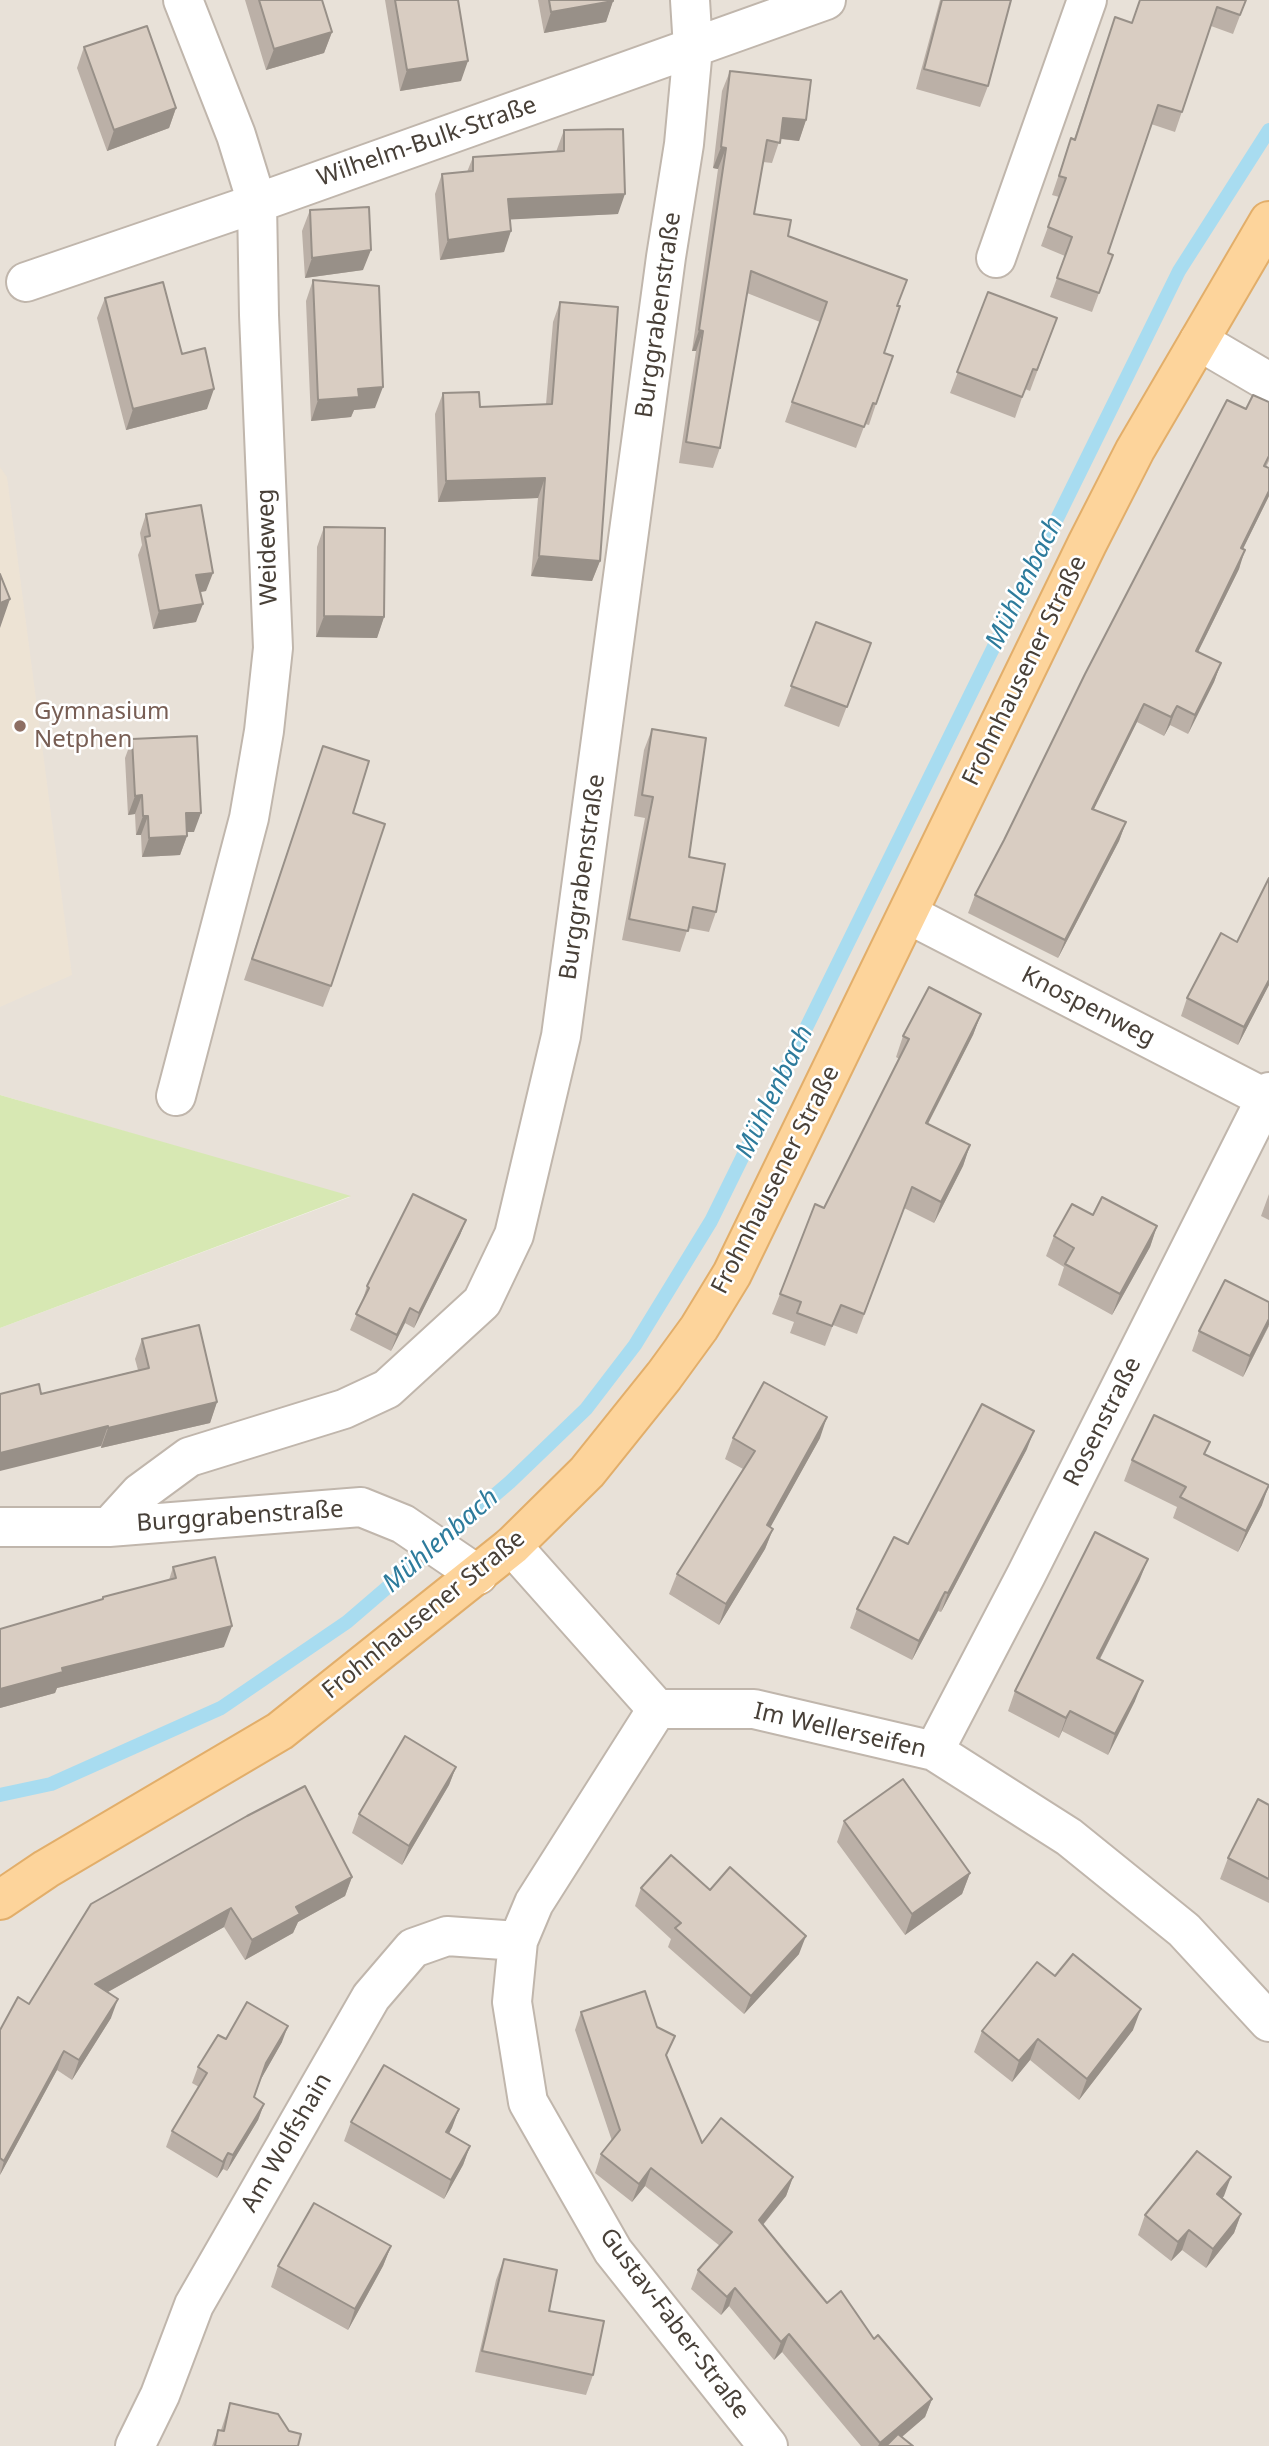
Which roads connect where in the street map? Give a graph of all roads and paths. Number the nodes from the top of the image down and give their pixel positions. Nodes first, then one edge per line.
1 (183, 0) edge
2 (690, 0) edge
3 (826, 0) edge
4 (1087, 0) edge
5 (693, 48) junction
6 (257, 203) junction
7 (1269, 221) edge
8 (996, 258) dead end
9 (26, 282) dead end
10 (1199, 341) junction
11 (1269, 382) edge
12 (908, 914) junction
13 (176, 1096) dead end
14 (1268, 1097) edge
15 (0, 1527) edge
16 (109, 1527) junction
17 (512, 1546) junction
18 (478, 1575) junction
19 (657, 1709) junction
20 (934, 1751) junction
21 (0, 1900) edge
22 (518, 1941) junction
23 (1269, 2021) edge
24 (135, 2446) edge
25 (768, 2446) edge

1 - 6 street, Weideweg
2 - 5 street, Burggrabenstraße
3 - 5 street, Wilhelm-Bulk-Straße
4 - 8 street
5 - 6 street, Wilhelm-Bulk-Straße
5 - 16 street, Burggrabenstraße
6 - 9 street, Wilhelm-Bulk-Straße
6 - 13 street, Weideweg
7 - 10 main road, Frohnhausener Straße
10 - 11 street
10 - 12 main road, Frohnhausener Straße
12 - 14 street, Knospenweg
12 - 17 main road, Frohnhausener Straße
14 - 20 street, Rosenstraße
15 - 16 street, Burggrabenstraße
16 - 18 street, Burggrabenstraße
17 - 18 main road, Frohnhausener Straße
17 - 19 street
18 - 21 main road, Frohnhausener Straße
19 - 20 street, Im Wellerseifen
19 - 22 street, Gustav-Faber-Straße
20 - 23 street, Im Wellerseifen
22 - 24 street, Am Wolfshain
22 - 25 street, Gustav-Faber-Straße

